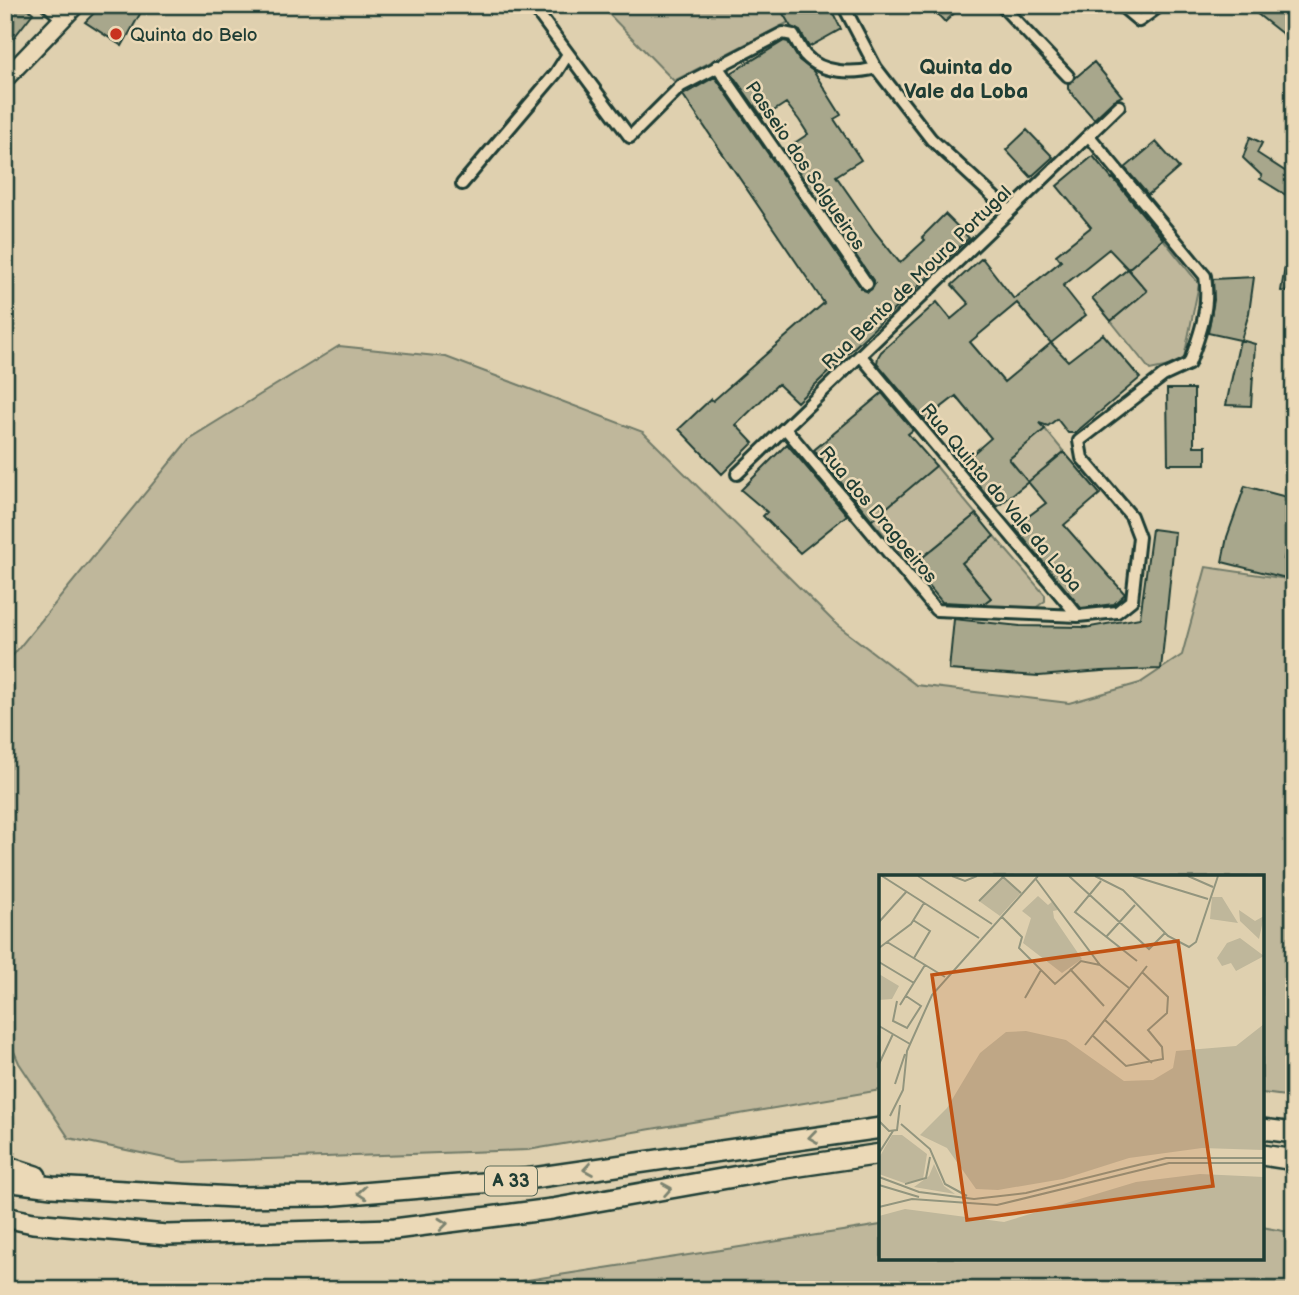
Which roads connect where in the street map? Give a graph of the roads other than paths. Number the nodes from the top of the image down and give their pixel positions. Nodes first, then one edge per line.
1 (47, 5) edge
2 (76, 5) edge
3 (532, 5) edge
4 (843, 5) edge
5 (1001, 5) edge
6 (1120, 5) edge
7 (1161, 5) edge
8 (62, 19) junction
9 (568, 54) junction
10 (718, 66) junction
11 (876, 68) junction
12 (1068, 76) dead end
13 (5, 79) edge
14 (1119, 106) dead end
15 (1089, 136) junction
16 (462, 184) dead end
17 (1009, 211) junction
18 (867, 284) dead end
19 (860, 356) junction
20 (785, 428) junction
21 (737, 474) dead end
22 (1078, 616) junction
23 (879, 1128) edge
24 (1264, 1129) edge
25 (1294, 1133) edge
26 (879, 1154) edge
27 (1264, 1155) edge
28 (1294, 1160) edge
29 (5, 1166) edge
30 (5, 1181) edge
31 (138, 1192) junction
32 (5, 1209) edge
33 (5, 1217) edge
34 (228, 1233) junction

1 - 8 street
2 - 8 main road
3 - 9 street
4 - 11 street
5 - 12 street
6 - 7 street
8 - 13 main road
9 - 10 street
9 - 16 street
10 - 11 street
10 - 18 street, Passeio dos Salgueiros
11 - 17 street
14 - 15 street, Rua Bento de Moura Portugal
15 - 17 street, Rua Bento de Moura Portugal
15 - 22 street, Rua Quinta do Vale da Loba
17 - 19 street, Rua Bento de Moura Portugal
19 - 20 street, Rua Bento de Moura Portugal
19 - 22 street, Rua Quinta do Vale da Loba
20 - 21 street, Rua Bento de Moura Portugal
20 - 22 street, Rua dos Dragoeiros
23 -> 31 highway, A 33
24 - 25 highway
34 -> 26 highway, A 33
27 - 28 highway
29 - 31 highway
30 - 31 highway, A 33
32 - 34 highway, A 33
33 - 34 highway

